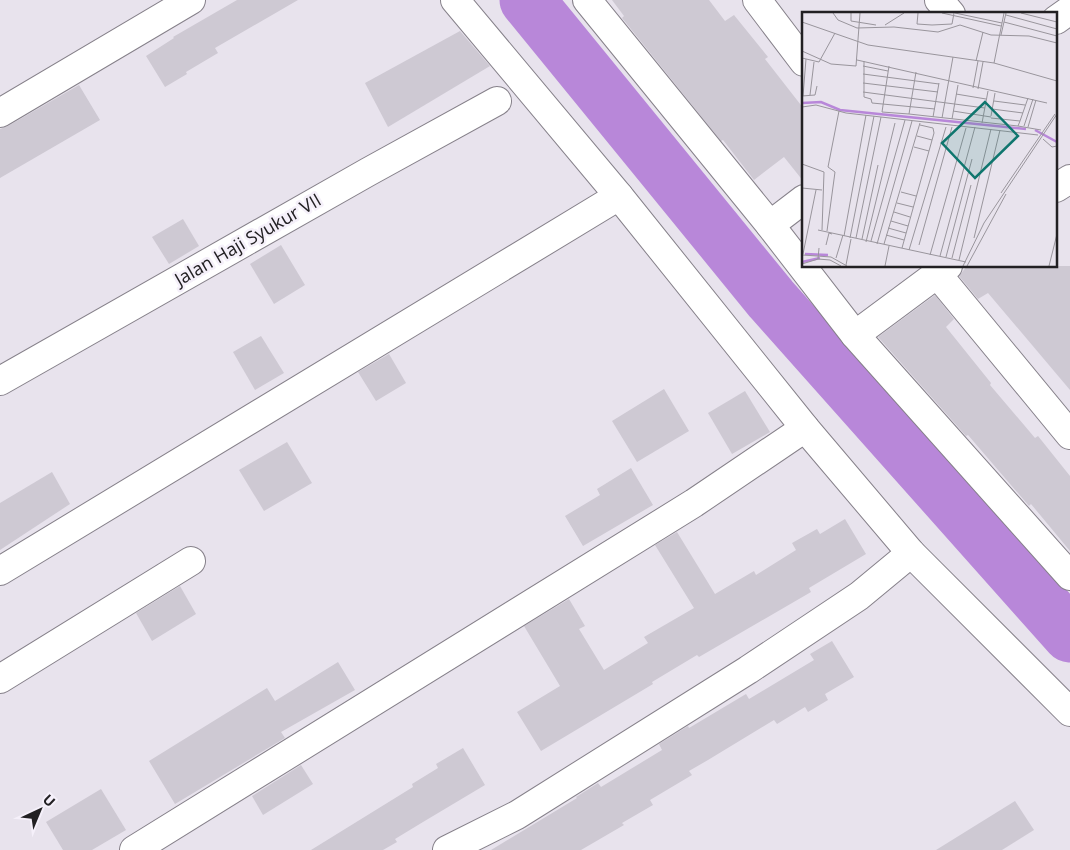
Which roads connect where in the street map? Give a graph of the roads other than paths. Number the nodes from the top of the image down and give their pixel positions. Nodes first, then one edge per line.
1 (191, 0) edge
2 (455, 0) edge
3 (587, 0) edge
4 (756, 0) edge
5 (939, 0) edge
6 (1070, 10) edge
7 (949, 12) edge
8 (1058, 19) edge
9 (802, 59) edge
10 (497, 101) dead end
11 (0, 113) edge
12 (1070, 178) edge
13 (1058, 187) edge
14 (618, 196) junction
15 (802, 201) edge
16 (770, 225) junction
17 (802, 266) edge
18 (803, 268) edge
19 (943, 270) edge
20 (855, 335) junction
21 (0, 381) edge
22 (805, 428) junction
23 (1070, 435) edge
24 (911, 553) junction
25 (191, 560) dead end
26 (0, 570) edge
27 (1070, 576) edge
28 (0, 679) edge
29 (1070, 712) edge
30 (134, 850) edge
31 (447, 850) edge

1 - 11 street
2 - 14 street
3 - 16 street
4 - 9 street
5 - 7 street
6 - 8 street
10 - 21 street, Jalan Haji Syukur VII
12 - 13 street
14 - 22 street
14 - 26 street
15 - 16 street
16 - 17 street
18 - 20 street
19 - 20 street
19 - 23 street
20 - 27 street
22 - 24 street
22 - 30 street
24 - 29 street
24 - 31 street
25 - 28 street

